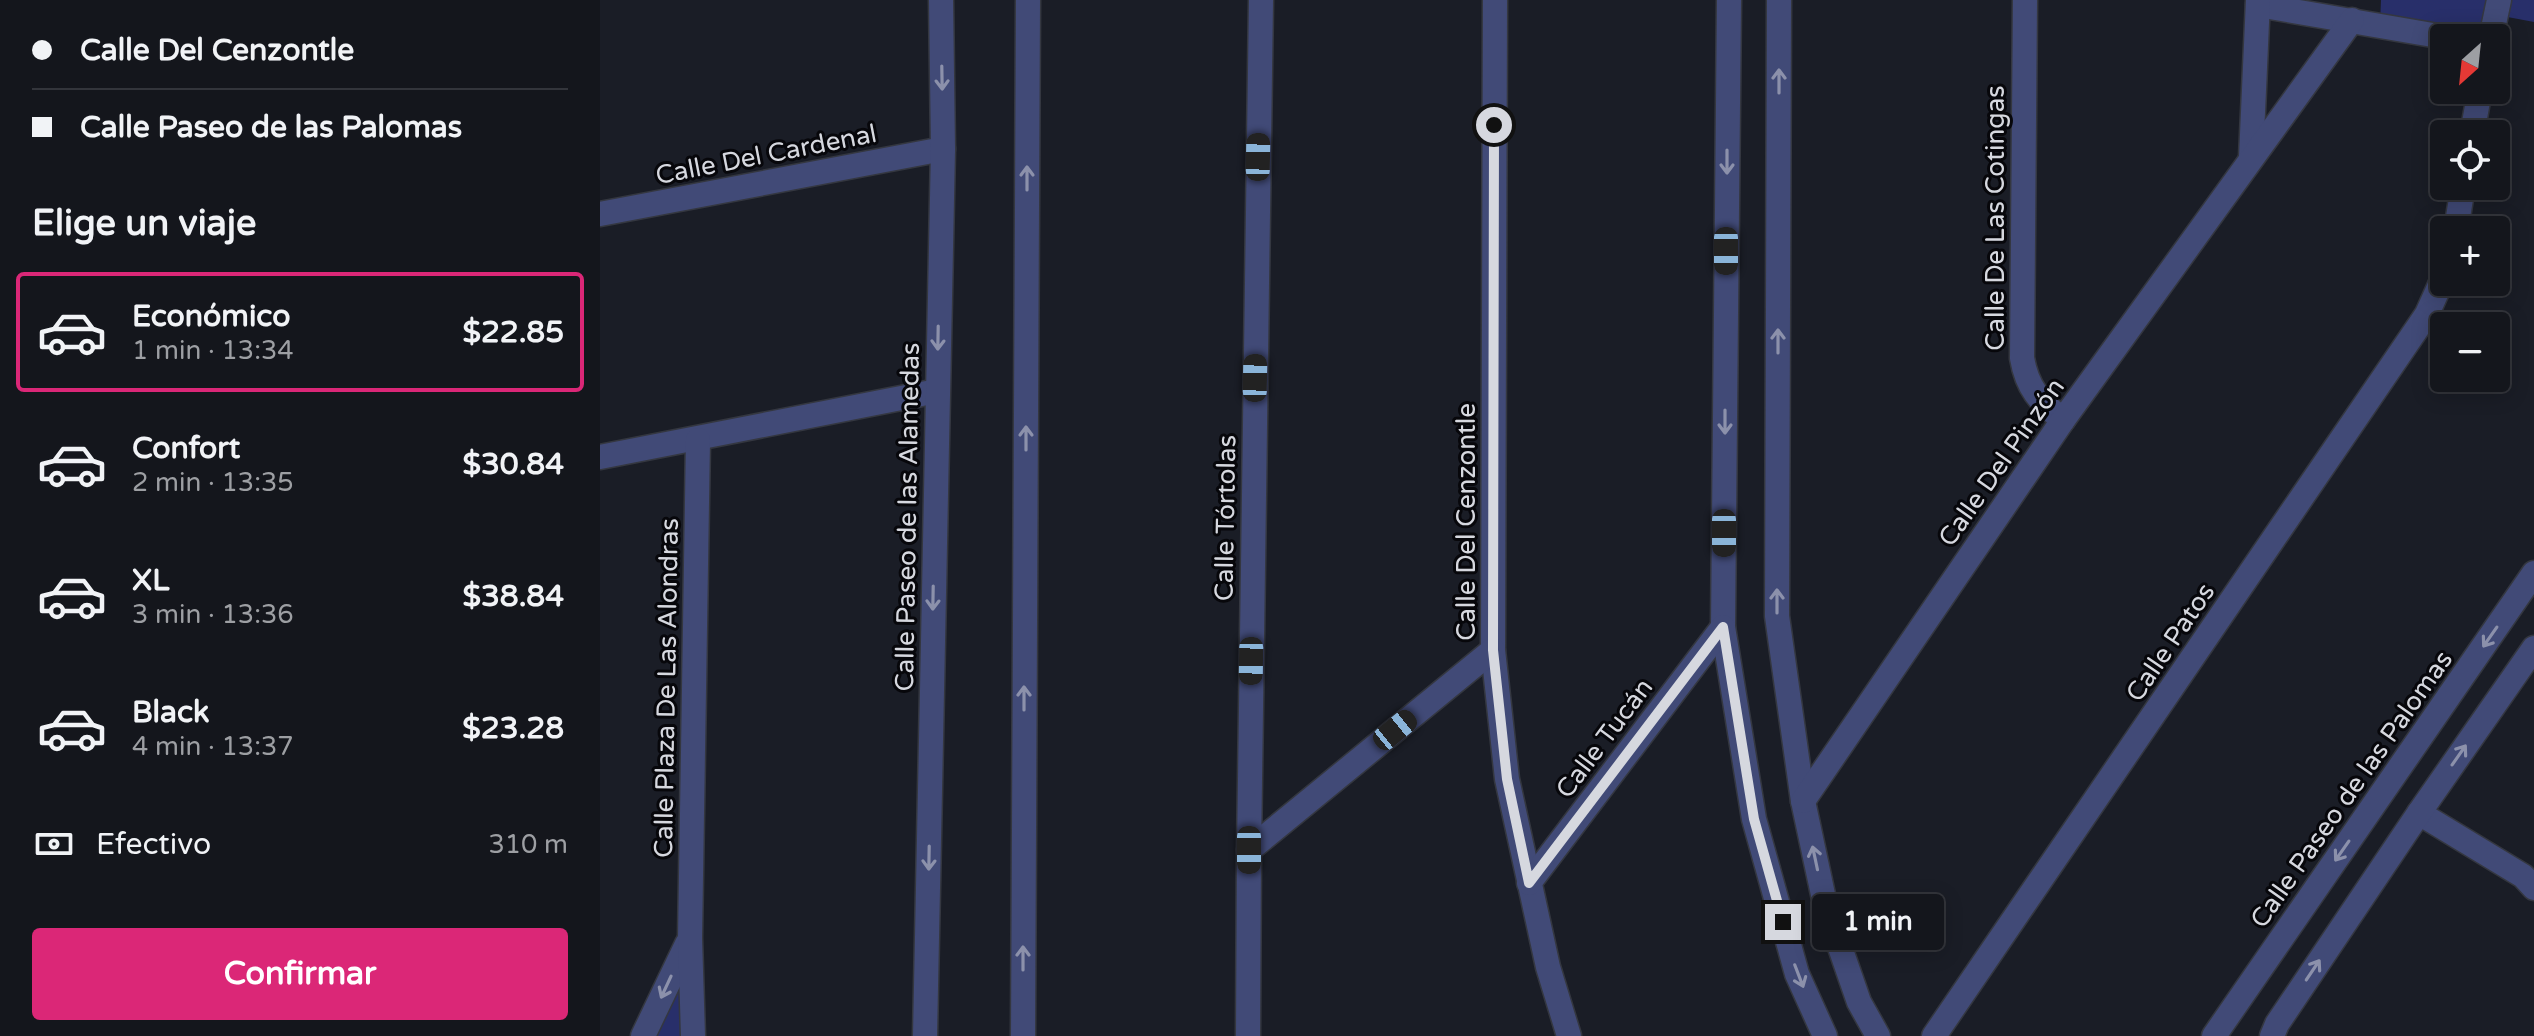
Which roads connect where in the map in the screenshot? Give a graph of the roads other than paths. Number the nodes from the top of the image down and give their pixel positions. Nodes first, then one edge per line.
1 (941, 0) edge
2 (1028, 0) edge
3 (1261, 0) edge
4 (1495, 0) edge
5 (1729, 0) edge
6 (1779, 0) edge
7 (2025, 0) edge
8 (2499, 0) edge
9 (2258, 2) edge
10 (2352, 20) junction
11 (2494, 24) edge
12 (2430, 34) edge
13 (943, 149) junction
14 (2251, 158) junction
15 (600, 214) edge
16 (2435, 296) edge
17 (937, 391) junction
18 (2063, 420) junction
19 (698, 440) junction
20 (600, 457) edge
21 (2534, 573) edge
22 (1723, 627) junction
23 (2534, 648) edge
24 (1493, 650) junction
25 (1803, 801) junction
26 (2419, 813) junction
27 (1249, 850) junction
28 (1529, 883) junction
29 (2534, 888) edge
30 (690, 938) junction
31 (643, 1036) edge
32 (693, 1036) edge
33 (925, 1036) edge
34 (1023, 1036) edge
35 (1248, 1036) edge
36 (1569, 1036) edge
37 (1825, 1036) edge
38 (1878, 1036) edge
39 (1934, 1036) edge
40 (2214, 1036) edge
41 (2272, 1036) edge

1 -> 13 street, Calle Paseo de las Alamedas
34 -> 2 street
3 - 27 street, Calle Tórtolas
4 - 24 street, Calle Del Cenzontle
5 -> 22 street
25 -> 6 street
7 - 18 street, Calle De Las Cotingas
8 - 11 street
9 - 10 street
9 - 14 street
10 - 12 street
10 - 14 street, Calle Del Pinzón
13 - 15 street, Calle Del Cardenal
13 -> 17 street, Calle Paseo de las Alamedas
14 - 18 street, Calle Del Pinzón
16 - 39 street, Calle Patos
17 - 19 street
17 -> 33 street, Calle Paseo de las Alamedas
18 - 25 street, Calle Del Pinzón
19 - 20 street
19 - 30 street, Calle Plaza De Las Alondras
21 -> 40 street, Calle Paseo de las Palomas
22 - 28 street, Calle Tucán
22 -> 37 street
26 -> 23 street
24 - 27 street
24 - 28 street, Calle Del Cenzontle
38 -> 25 street
26 - 29 street
41 -> 26 street
27 - 35 street, Calle Tórtolas
28 - 36 street, Calle Del Cenzontle
30 -> 31 street, Calle Plaza De Las Alondras
30 - 32 street, Calle Plaza De Las Alondras

